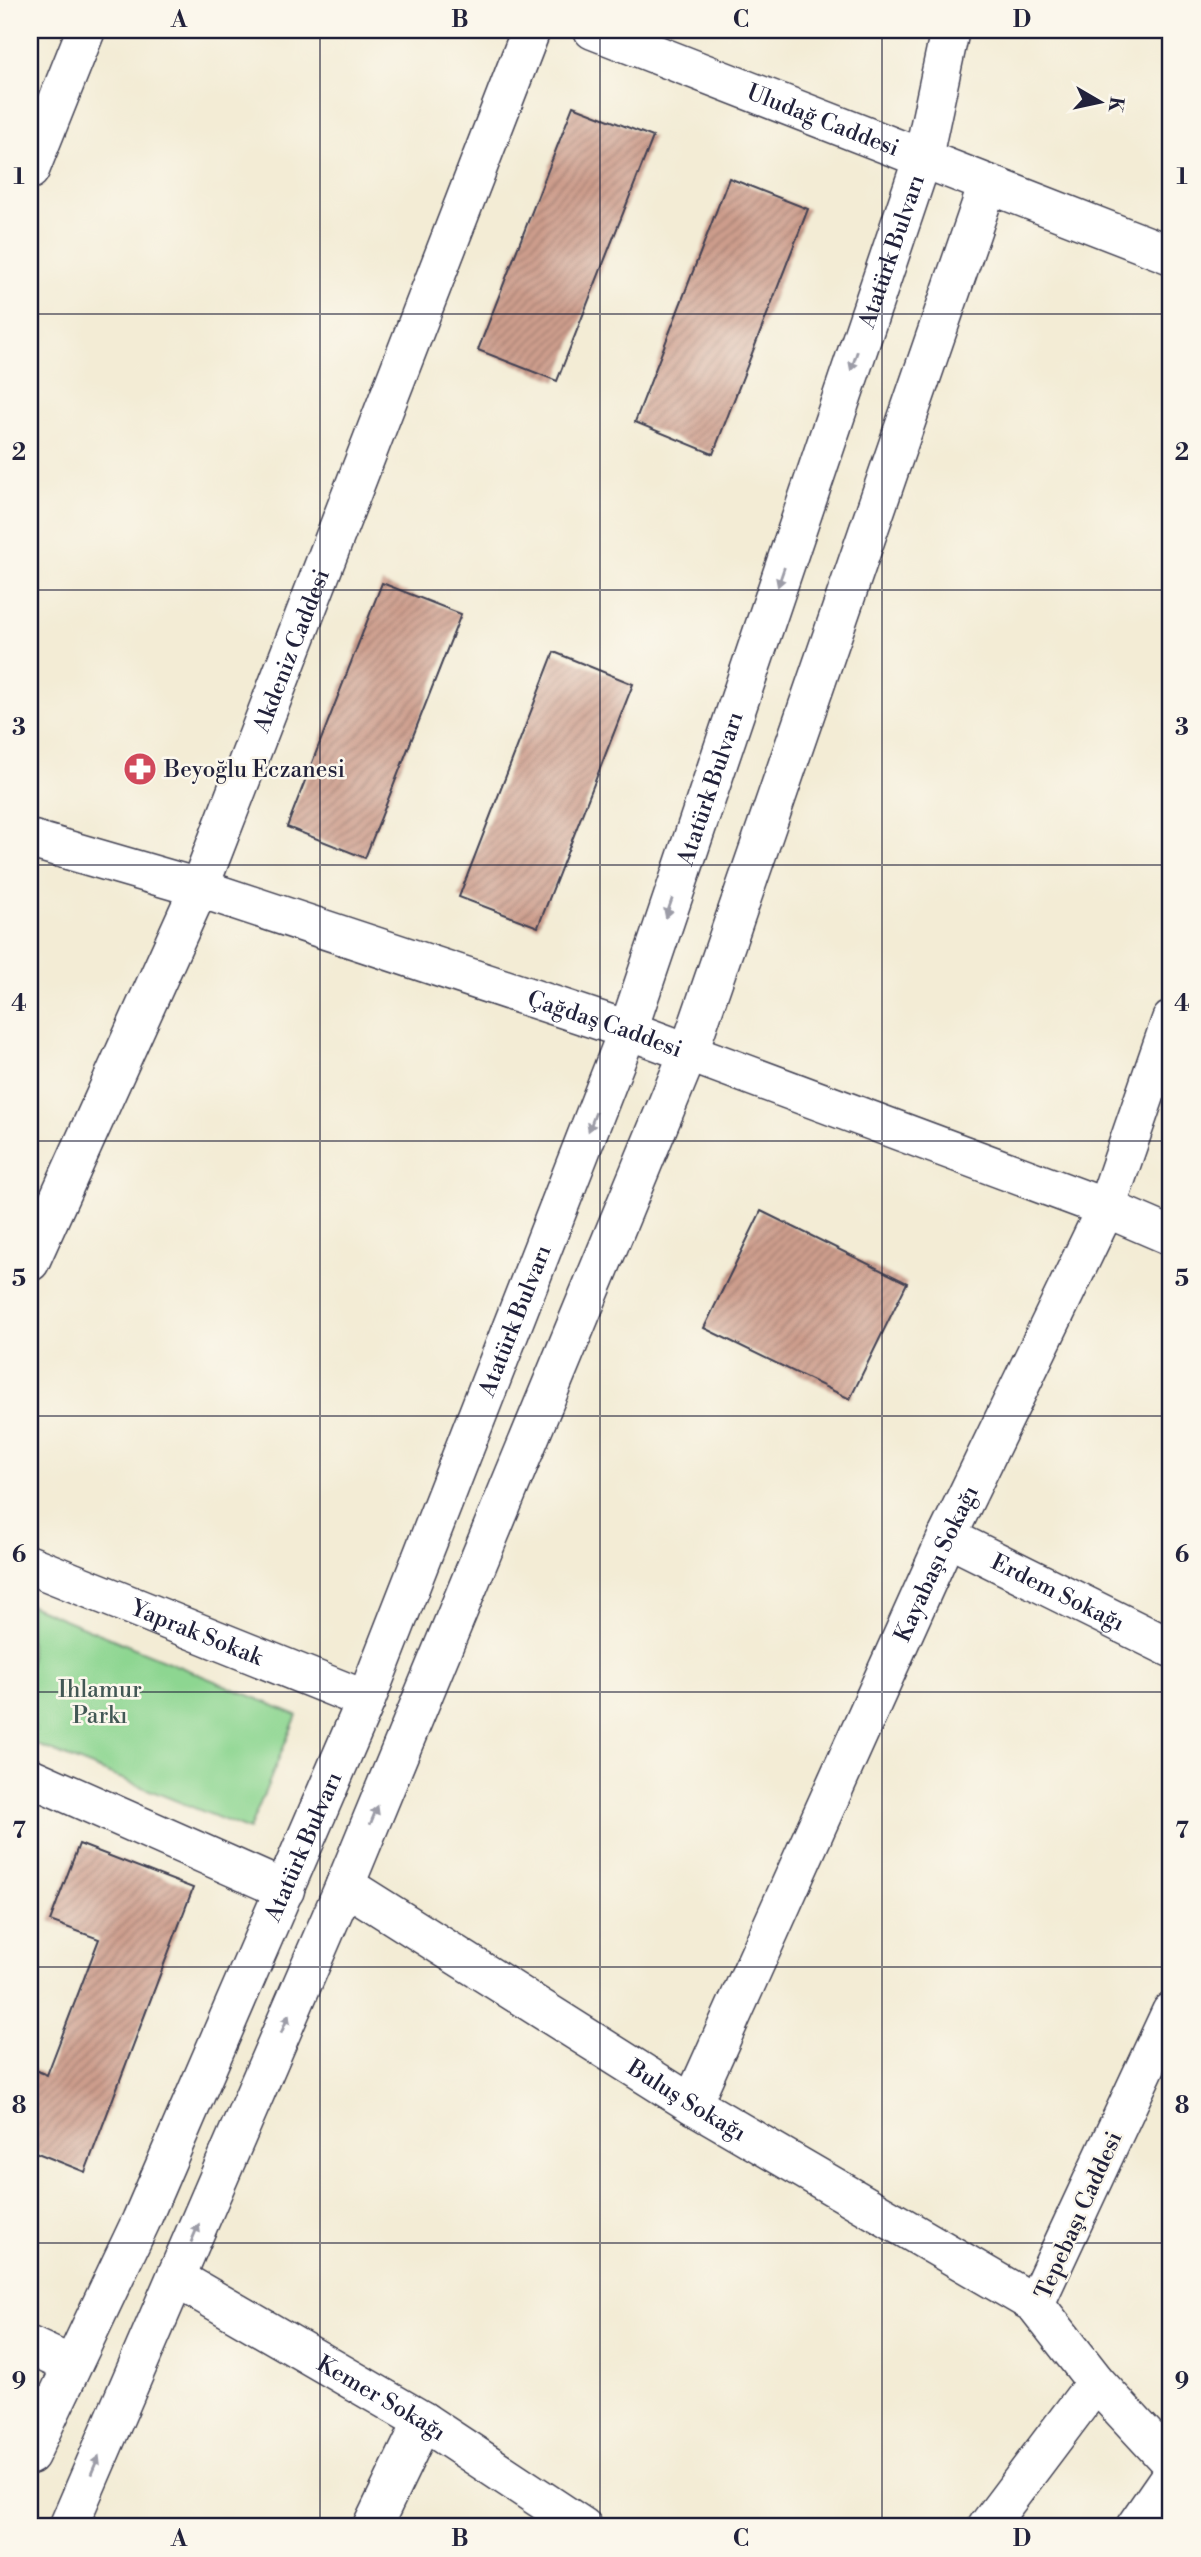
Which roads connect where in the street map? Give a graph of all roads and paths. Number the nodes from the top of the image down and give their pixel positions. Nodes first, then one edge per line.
1 (86, 30) edge
2 (531, 30) edge
3 (593, 30) edge
4 (950, 30) edge
5 (923, 157) junction
6 (30, 170) edge
7 (988, 184) junction
8 (1171, 255) edge
9 (30, 839) edge
10 (199, 888) junction
11 (1171, 1020) edge
12 (628, 1030) junction
13 (688, 1054) junction
14 (1106, 1208) junction
15 (1171, 1236) edge
16 (30, 1262) edge
17 (947, 1537) junction
18 (30, 1565) edge
19 (1171, 1648) edge
20 (366, 1700) junction
21 (30, 1777) edge
22 (345, 1885) junction
23 (285, 1890) junction
24 (1171, 2012) edge
25 (692, 2104) junction
26 (176, 2278) junction
27 (1035, 2304) junction
28 (30, 2346) edge
29 (71, 2365) junction
30 (1096, 2382) junction
31 (422, 2421) junction
32 (30, 2455) edge
33 (1171, 2463) edge
34 (1171, 2475) edge
35 (68, 2527) edge
36 (372, 2527) edge
37 (583, 2527) edge
38 (987, 2527) edge
39 (1135, 2527) edge

1 - 6 street
2 - 10 street, Akdeniz Caddesi
3 - 5 street, Uludağ Caddesi
4 - 5 street, Atatürk Bulvarı
5 - 7 street, Uludağ Caddesi
5 -> 12 street, Atatürk Bulvarı
7 - 8 street, Uludağ Caddesi
7 - 13 street
9 - 10 street, Çağdaş Caddesi
10 - 12 street, Çağdaş Caddesi
10 - 16 street, Akdeniz Caddesi
11 - 14 street, Kayabaşı Sokağı
12 - 13 street, Çağdaş Caddesi
12 -> 20 street, Atatürk Bulvarı
13 - 14 street, Çağdaş Caddesi
22 -> 13 street
14 - 15 street, Çağdaş Caddesi
14 - 17 street, Kayabaşı Sokağı
17 - 19 street, Erdem Sokağı
17 - 25 street, Kayabaşı Sokağı
18 - 20 street, Yaprak Sokak
20 - 23 street, Atatürk Bulvarı
21 - 23 street
22 - 25 street, Buluş Sokağı
26 -> 22 street
23 - 29 street, Atatürk Bulvarı
24 - 27 street, Tepebaşı Caddesi
25 - 27 street, Buluş Sokağı
26 - 31 street, Kemer Sokağı
35 -> 26 street
27 - 30 street, Tepebaşı Caddesi
28 - 29 street
29 - 32 street, Atatürk Bulvarı
30 - 33 street, Tepebaşı Caddesi
30 - 38 street
31 - 36 street
31 - 37 street, Kemer Sokağı
34 - 39 street

